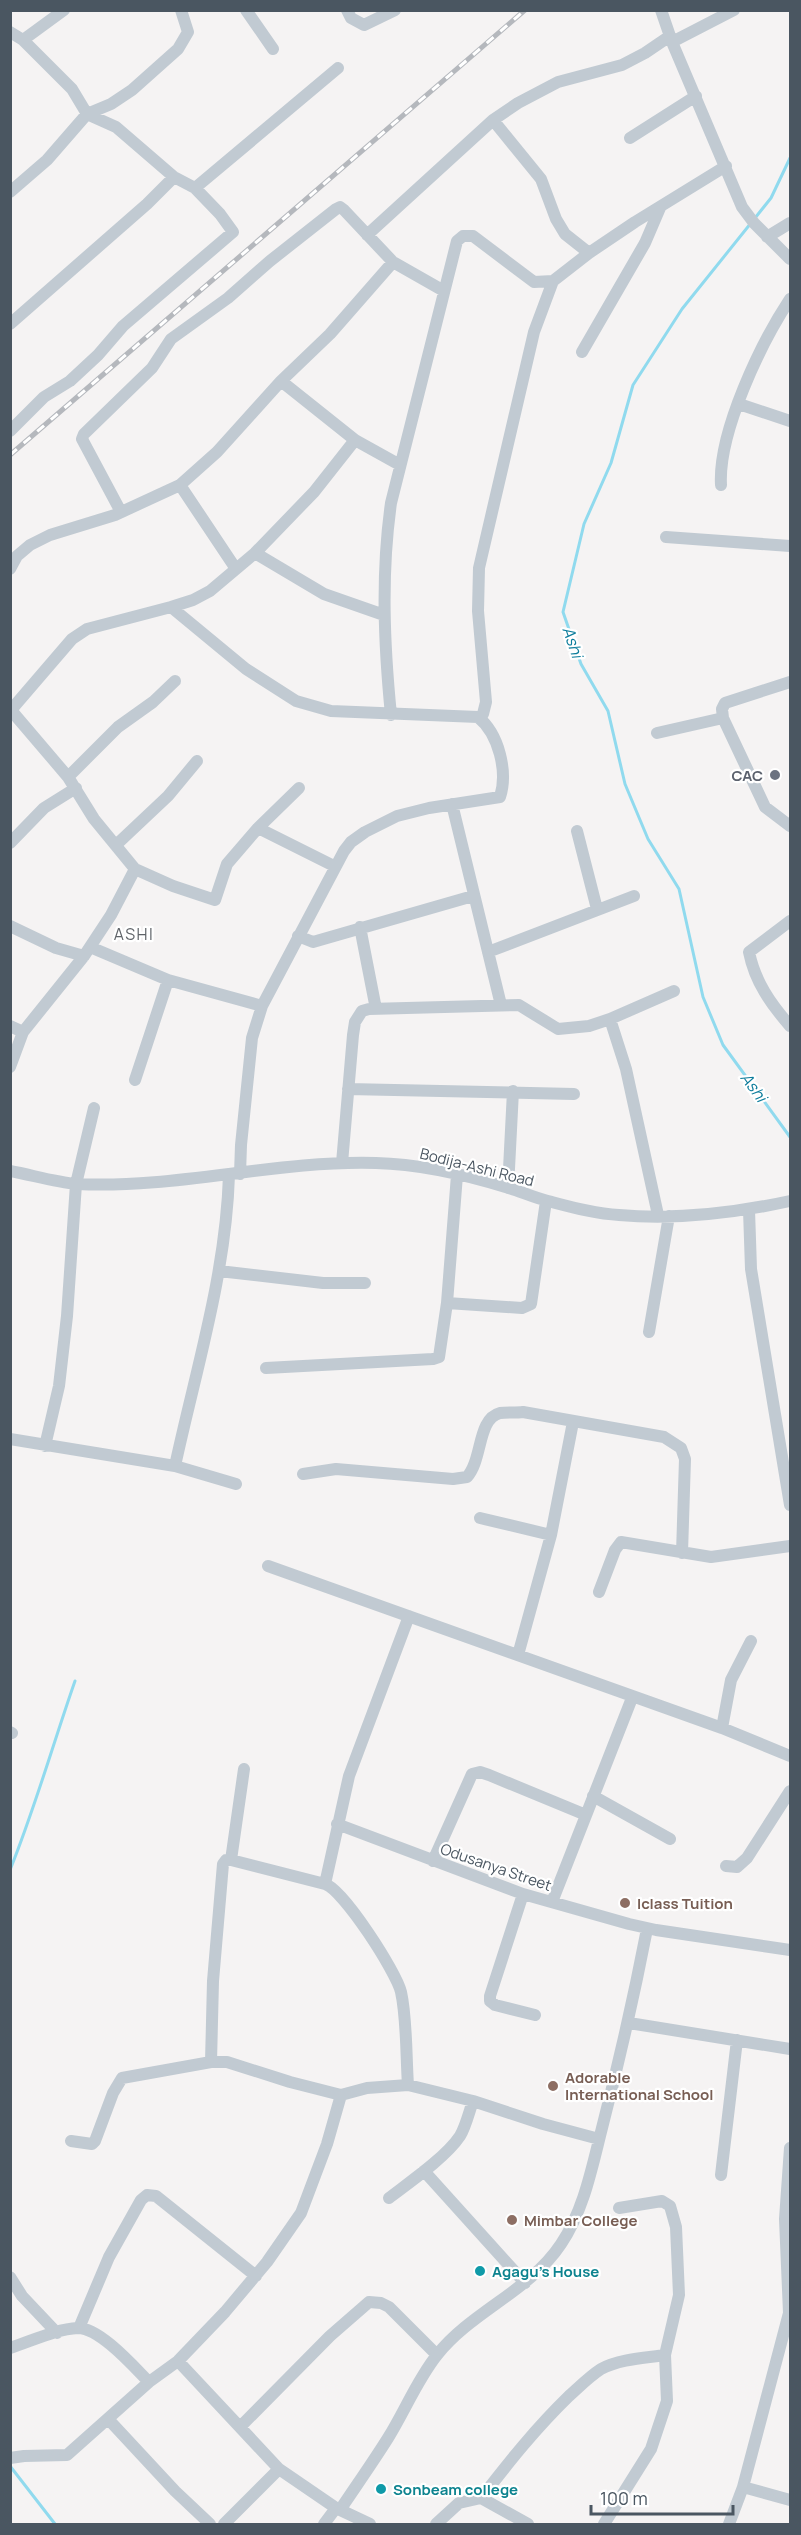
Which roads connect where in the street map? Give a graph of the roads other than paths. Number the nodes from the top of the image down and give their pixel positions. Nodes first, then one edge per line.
1 (64, 10) edge
2 (181, 10) edge
3 (246, 10) edge
4 (347, 10) edge
5 (395, 10) edge
6 (662, 10) edge
7 (734, 10) edge
8 (10, 32) edge
9 (671, 39) junction
10 (23, 40) junction
11 (273, 49) dead end
12 (338, 68) dead end
13 (696, 96) junction
14 (87, 114) junction
15 (493, 120) junction
16 (630, 138) dead end
17 (726, 166) junction
18 (10, 175) edge
19 (174, 177) junction
20 (15, 188) edge
21 (195, 188) junction
22 (660, 208) junction
23 (790, 223) edge
24 (367, 234) junction
25 (768, 237) junction
26 (589, 253) junction
27 (790, 259) edge
28 (393, 262) junction
29 (553, 281) junction
30 (444, 291) junction
31 (790, 299) edge
32 (10, 324) edge
33 (582, 352) dead end
34 (281, 381) junction
35 (739, 404) junction
36 (790, 421) edge
37 (10, 431) edge
38 (355, 440) junction
39 (400, 465) junction
40 (180, 485) junction
41 (721, 485) dead end
42 (121, 512) junction
43 (666, 537) dead end
44 (790, 546) edge
45 (255, 553) junction
46 (10, 569) edge
47 (236, 569) junction
48 (171, 607) junction
49 (384, 615) junction
50 (175, 681) dead end
51 (790, 682) edge
52 (11, 709) edge
53 (391, 715) junction
54 (478, 717) junction
55 (723, 718) junction
56 (657, 734) dead end
57 (198, 761) dead end
58 (68, 777) junction
59 (76, 788) junction
60 (298, 788) dead end
61 (452, 804) junction
62 (790, 826) edge
63 (258, 828) junction
64 (578, 831) dead end
65 (10, 843) edge
66 (116, 845) junction
67 (334, 866) junction
68 (135, 868) junction
69 (473, 896) junction
70 (634, 896) dead end
71 (597, 909) junction
72 (790, 921) edge
73 (10, 926) edge
74 (360, 927) junction
75 (298, 936) junction
76 (87, 951) junction
77 (488, 952) junction
78 (168, 980) junction
79 (674, 991) dead end
80 (501, 1005) junction
81 (262, 1006) junction
82 (376, 1009) junction
83 (610, 1019) junction
84 (10, 1026) edge
85 (790, 1026) edge
86 (23, 1032) junction
87 (10, 1067) edge
88 (135, 1080) dead end
89 (348, 1089) junction
90 (513, 1091) junction
91 (574, 1094) dead end
92 (94, 1108) dead end
93 (342, 1163) junction
94 (10, 1171) edge
95 (235, 1174) junction
96 (457, 1175) junction
97 (76, 1184) junction
98 (508, 1188) junction
99 (546, 1201) junction
100 (790, 1201) edge
101 (749, 1210) junction
102 (664, 1216) junction
103 (219, 1271) junction
104 (365, 1283) dead end
105 (447, 1303) junction
106 (650, 1332) dead end
107 (266, 1368) dead end
108 (573, 1422) junction
109 (10, 1439) edge
110 (45, 1446) junction
111 (175, 1466) junction
112 (303, 1474) dead end
113 (236, 1484) dead end
114 (790, 1506) edge
115 (480, 1518) dead end
116 (551, 1534) junction
117 (790, 1546) edge
118 (682, 1553) junction
119 (268, 1566) dead end
120 (599, 1592) dead end
121 (409, 1616) junction
122 (751, 1641) dead end
123 (518, 1655) junction
124 (632, 1698) junction
125 (722, 1728) junction
126 (790, 1756) edge
127 (244, 1769) dead end
128 (790, 1791) edge
129 (593, 1796) junction
130 (586, 1815) junction
131 (337, 1824) junction
132 (670, 1839) dead end
133 (231, 1860) junction
134 (433, 1861) junction
135 (726, 1866) dead end
136 (325, 1884) junction
137 (523, 1894) junction
138 (552, 1902) junction
139 (647, 1929) junction
140 (790, 1950) edge
141 (535, 2015) dead end
142 (629, 2024) junction
143 (737, 2040) junction
144 (790, 2049) edge
145 (211, 2062) junction
146 (408, 2085) junction
147 (341, 2095) junction
148 (473, 2101) junction
149 (599, 2139) junction
150 (71, 2141) dead end
151 (790, 2148) edge
152 (424, 2171) junction
153 (721, 2175) dead end
154 (389, 2198) dead end
155 (619, 2208) dead end
156 (256, 2276) junction
157 (10, 2277) edge
158 (525, 2283) junction
159 (79, 2328) junction
160 (57, 2333) junction
161 (10, 2349) edge
162 (437, 2355) junction
163 (665, 2355) junction
164 (178, 2361) junction
165 (149, 2382) junction
166 (109, 2420) junction
167 (240, 2427) junction
168 (10, 2458) edge
169 (279, 2469) junction
170 (743, 2487) junction
171 (482, 2498) junction
172 (790, 2500) edge
173 (338, 2509) junction
174 (509, 2520) edge
175 (210, 2524) edge
176 (224, 2524) edge
177 (324, 2524) edge
178 (370, 2524) edge
179 (436, 2524) edge
180 (528, 2524) edge
181 (604, 2524) edge
182 (729, 2524) edge

1 - 10 street
2 - 14 street
3 - 11 street
4 - 5 street
6 - 9 street
7 - 9 street
8 - 10 street
9 - 13 street
9 - 15 street
10 - 14 street
12 - 21 street
13 - 16 street
13 - 17 street
14 - 19 street
14 - 20 street
15 - 24 street
15 - 26 street
17 - 22 street
17 - 25 street
18 - 20 street
19 - 21 street
19 - 32 street
21 - 37 street
22 - 26 street
22 - 33 street
23 - 25 street
24 - 28 street
24 - 42 street
25 - 27 street
26 - 29 street
28 - 30 street
28 - 34 street
29 - 30 street
29 - 54 street
30 - 39 street
31 - 35 street
34 - 38 street
34 - 40 street
35 - 36 street
35 - 41 street
38 - 39 street
38 - 45 street
39 - 49 street
40 - 42 street
40 - 47 street
42 - 46 street
43 - 44 street
45 - 47 street
45 - 49 street
47 - 48 street
48 - 52 street
48 - 53 street
49 - 53 street
50 - 58 street
51 - 55 street
52 - 58 street
53 - 54 street
54 - 61 street
55 - 56 street
55 - 62 street
57 - 66 street
58 - 59 street
59 - 65 street
59 - 66 street
60 - 63 street
61 - 67 street
61 - 69 street
63 - 67 street
63 - 68 street
64 - 71 street
66 - 68 street
67 - 75 street
68 - 76 street
69 - 74 street
69 - 77 street
70 - 71 street
71 - 77 street
72 - 85 street
73 - 76 street
74 - 75 street
74 - 82 street
75 - 81 street
76 - 78 street
76 - 86 street
77 - 80 street
78 - 81 street
78 - 88 street
79 - 83 street
80 - 82 street
80 - 83 street
81 - 95 street
82 - 89 street
83 - 102 street
84 - 86 street
86 - 87 street
89 - 90 street
89 - 93 street
90 - 91 street
90 - 98 street
92 - 97 street
93 - 95 street, Bodija-Ashi Road
93 - 96 street, Bodija-Ashi Road
94 - 97 street, Bodija-Ashi Road
95 - 97 street, Bodija-Ashi Road
95 - 103 street
96 - 98 street, Bodija-Ashi Road
96 - 105 street
97 - 110 street
98 - 99 street, Bodija-Ashi Road
99 - 102 street, Bodija-Ashi Road
99 - 105 street
100 - 101 street, Bodija-Ashi Road
101 - 102 street, Bodija-Ashi Road
101 - 114 street
102 - 106 street
103 - 104 street
103 - 111 street
105 - 107 street
108 - 112 street
108 - 116 street
108 - 118 street
109 - 110 street
110 - 111 street
111 - 113 street
115 - 116 street
116 - 123 street
117 - 118 street
118 - 120 street
119 - 121 street
121 - 123 street
121 - 131 street
122 - 125 street
123 - 124 street
124 - 125 street
124 - 129 street
125 - 126 street
127 - 133 street
128 - 135 street
129 - 130 street
129 - 132 street
130 - 134 street
130 - 138 street
131 - 134 street, Odusanya Street
131 - 136 street
133 - 136 street
133 - 145 street
134 - 137 street, Odusanya Street
136 - 146 street
137 - 138 street, Odusanya Street
137 - 141 street
138 - 139 street, Odusanya Street
139 - 140 street, Odusanya Street
139 - 142 street
142 - 143 street
142 - 149 street
143 - 144 street
143 - 153 street
145 - 147 street
145 - 150 street
146 - 147 street
146 - 148 street
147 - 156 street
148 - 149 street
148 - 152 street
149 - 158 street
151 - 170 street
152 - 154 street
152 - 158 street
155 - 163 street
156 - 159 street
156 - 164 street
157 - 160 street
158 - 162 street
159 - 160 street
159 - 165 street
160 - 161 street
162 - 167 street
162 - 173 street
163 - 171 street
163 - 181 street
164 - 165 street
164 - 167 street
165 - 166 street
166 - 168 street
166 - 175 street
167 - 169 street
169 - 173 street
169 - 176 street
170 - 172 street
170 - 182 street
171 - 174 street
171 - 179 street
173 - 177 street
173 - 178 street
174 - 180 street

